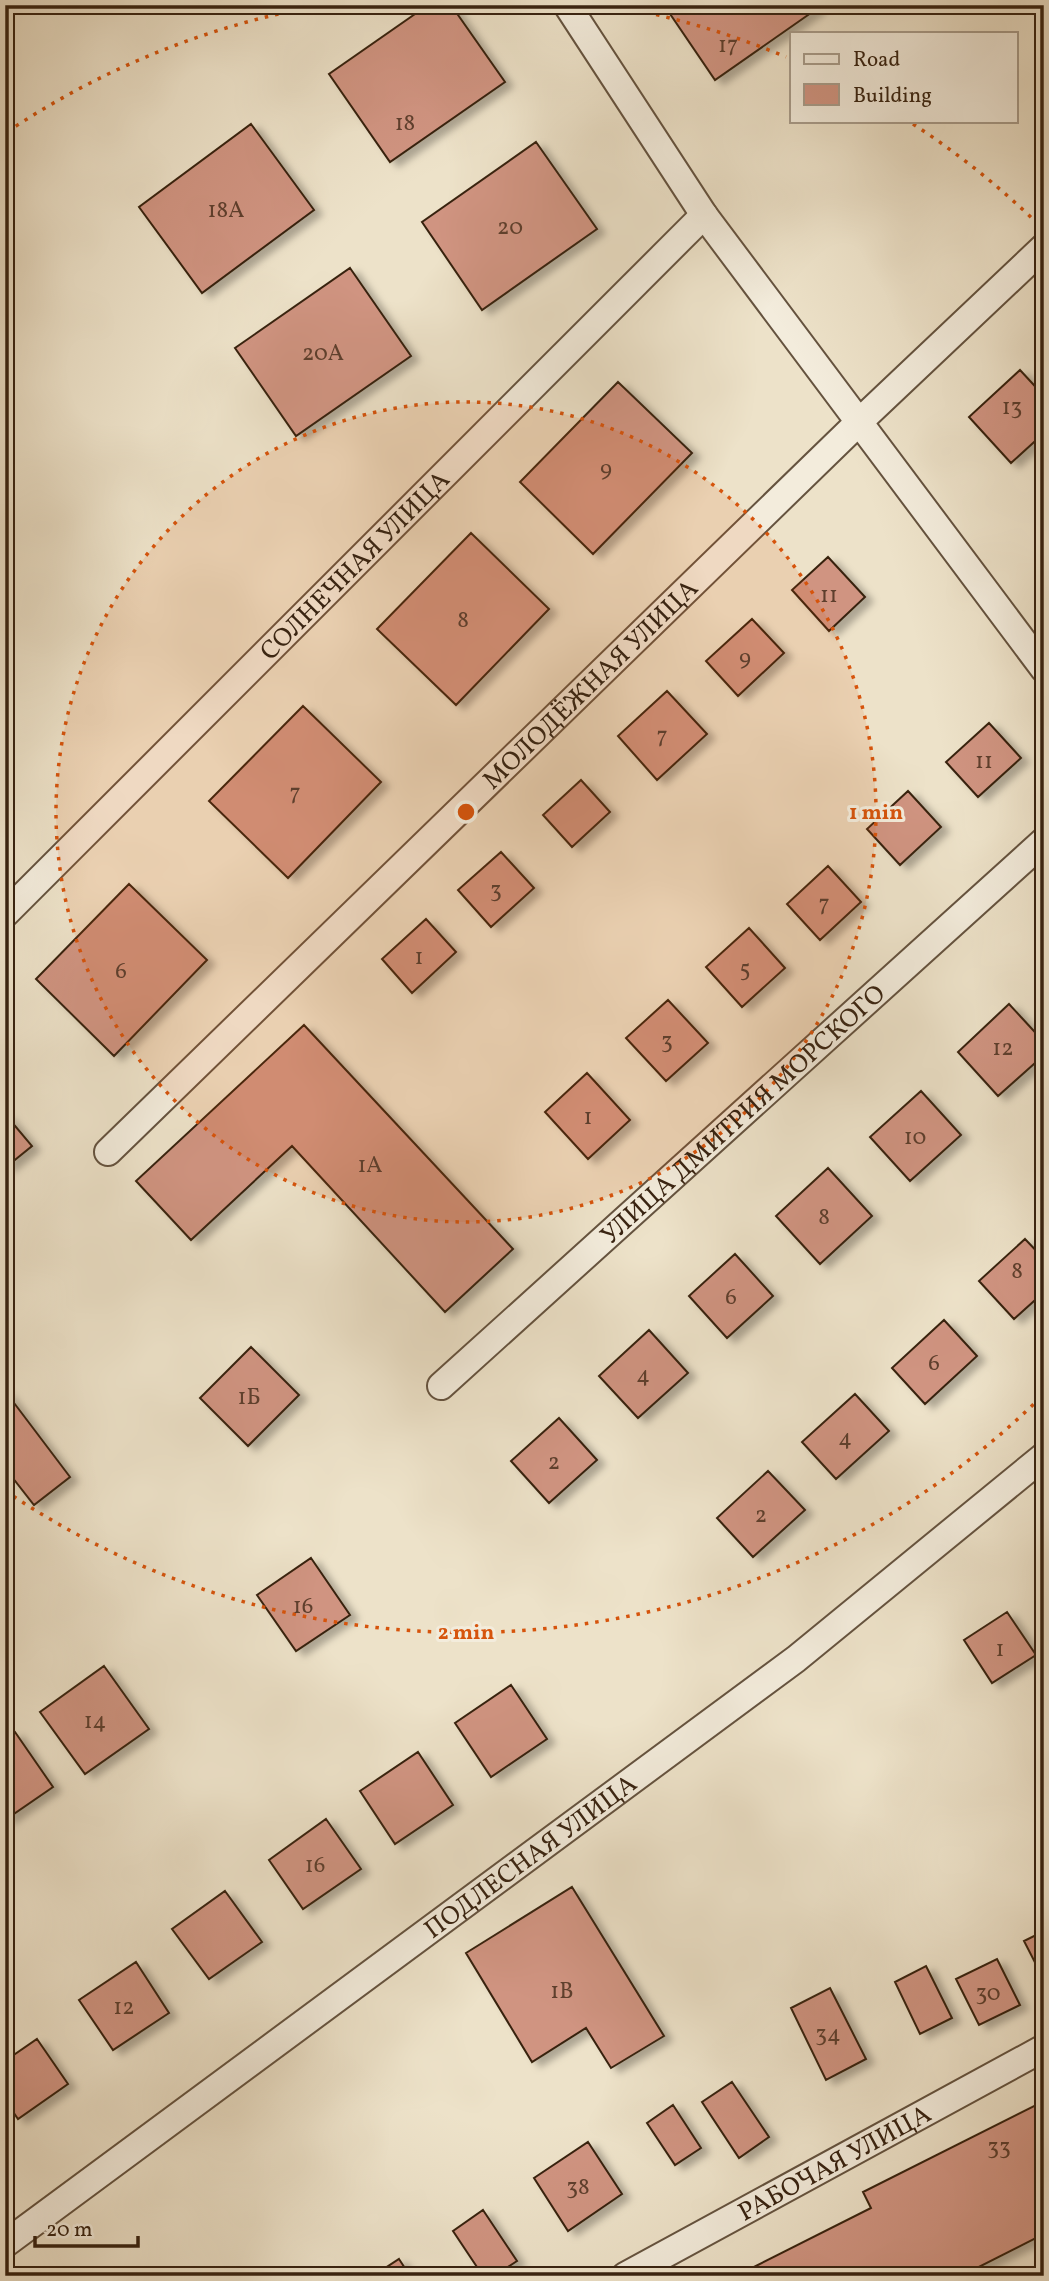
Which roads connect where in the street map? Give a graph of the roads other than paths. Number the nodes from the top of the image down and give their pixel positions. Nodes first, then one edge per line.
1 (566, 5) edge
2 (704, 215) junction
3 (1044, 247) edge
4 (859, 422) junction
5 (1044, 668) edge
6 (1044, 841) edge
7 (5, 914) edge
8 (108, 1152) dead end
9 (441, 1386) dead end
10 (1044, 1456) edge
11 (1044, 2048) edge
12 (5, 2244) edge
13 (625, 2276) edge

1 - 2 street
2 - 4 street
2 - 7 street, СОЛНЕЧНАЯ УЛИЦА
3 - 4 street, МОЛОДЁЖНАЯ УЛИЦА
4 - 5 street
4 - 8 street, МОЛОДЁЖНАЯ УЛИЦА
6 - 9 street, УЛИЦА ДМИТРИЯ МОРСКОГО
10 - 12 street, ПОДЛЕСНАЯ УЛИЦА
11 - 13 street, РАБОЧАЯ УЛИЦА

